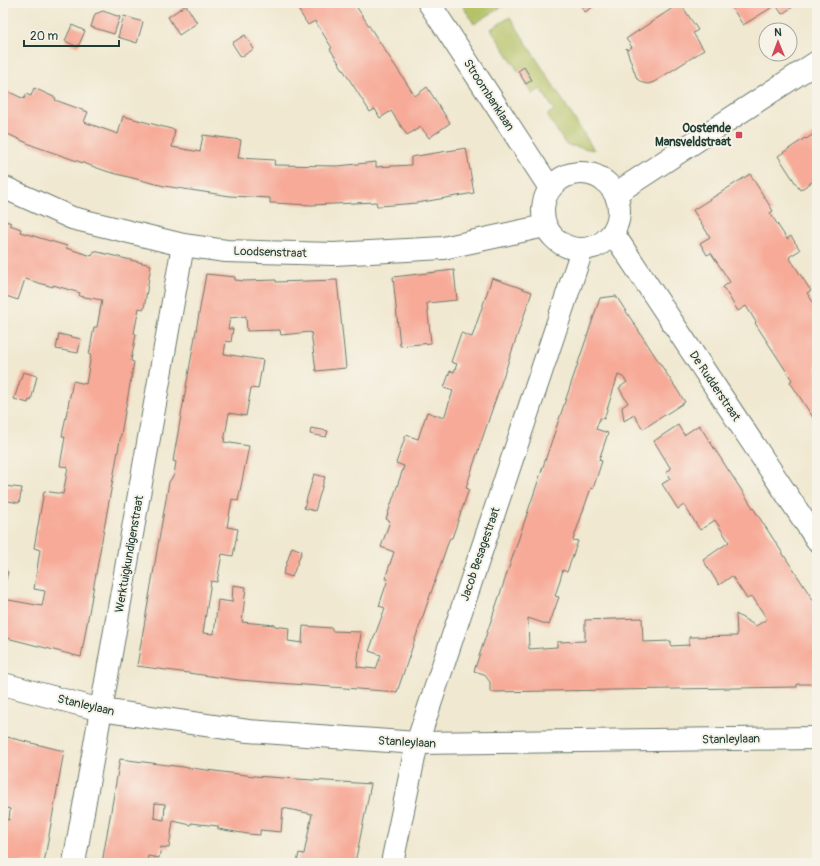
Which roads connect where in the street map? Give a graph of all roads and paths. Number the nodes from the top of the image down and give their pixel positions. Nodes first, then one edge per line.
1 (429, 3) edge
2 (817, 62) edge
3 (3, 187) edge
4 (550, 188) junction
5 (615, 194) junction
6 (545, 226) junction
7 (612, 233) junction
8 (184, 245) junction
9 (582, 250) junction
10 (817, 540) edge
11 (3, 684) edge
12 (101, 710) junction
13 (817, 738) edge
14 (417, 743) junction
15 (74, 863) edge
16 (392, 863) edge

1 - 4 street, Stroombanklaan
2 - 5 street
3 - 8 street, Loodsenstraat
4 - 5 street
4 - 6 street
5 - 7 street
6 - 8 street, Loodsenstraat
6 - 9 street
7 - 9 street
7 - 10 street, De Rudderstraat
8 - 12 street, Werktuigkundigenstraat
9 - 14 street, Jacob Besagestraat
11 - 12 street, Stanleylaan
12 - 14 street, Stanleylaan
12 - 15 street, Werktuigkundigenstraat
13 - 14 street, Stanleylaan
14 - 16 street, Jacob Besagestraat

